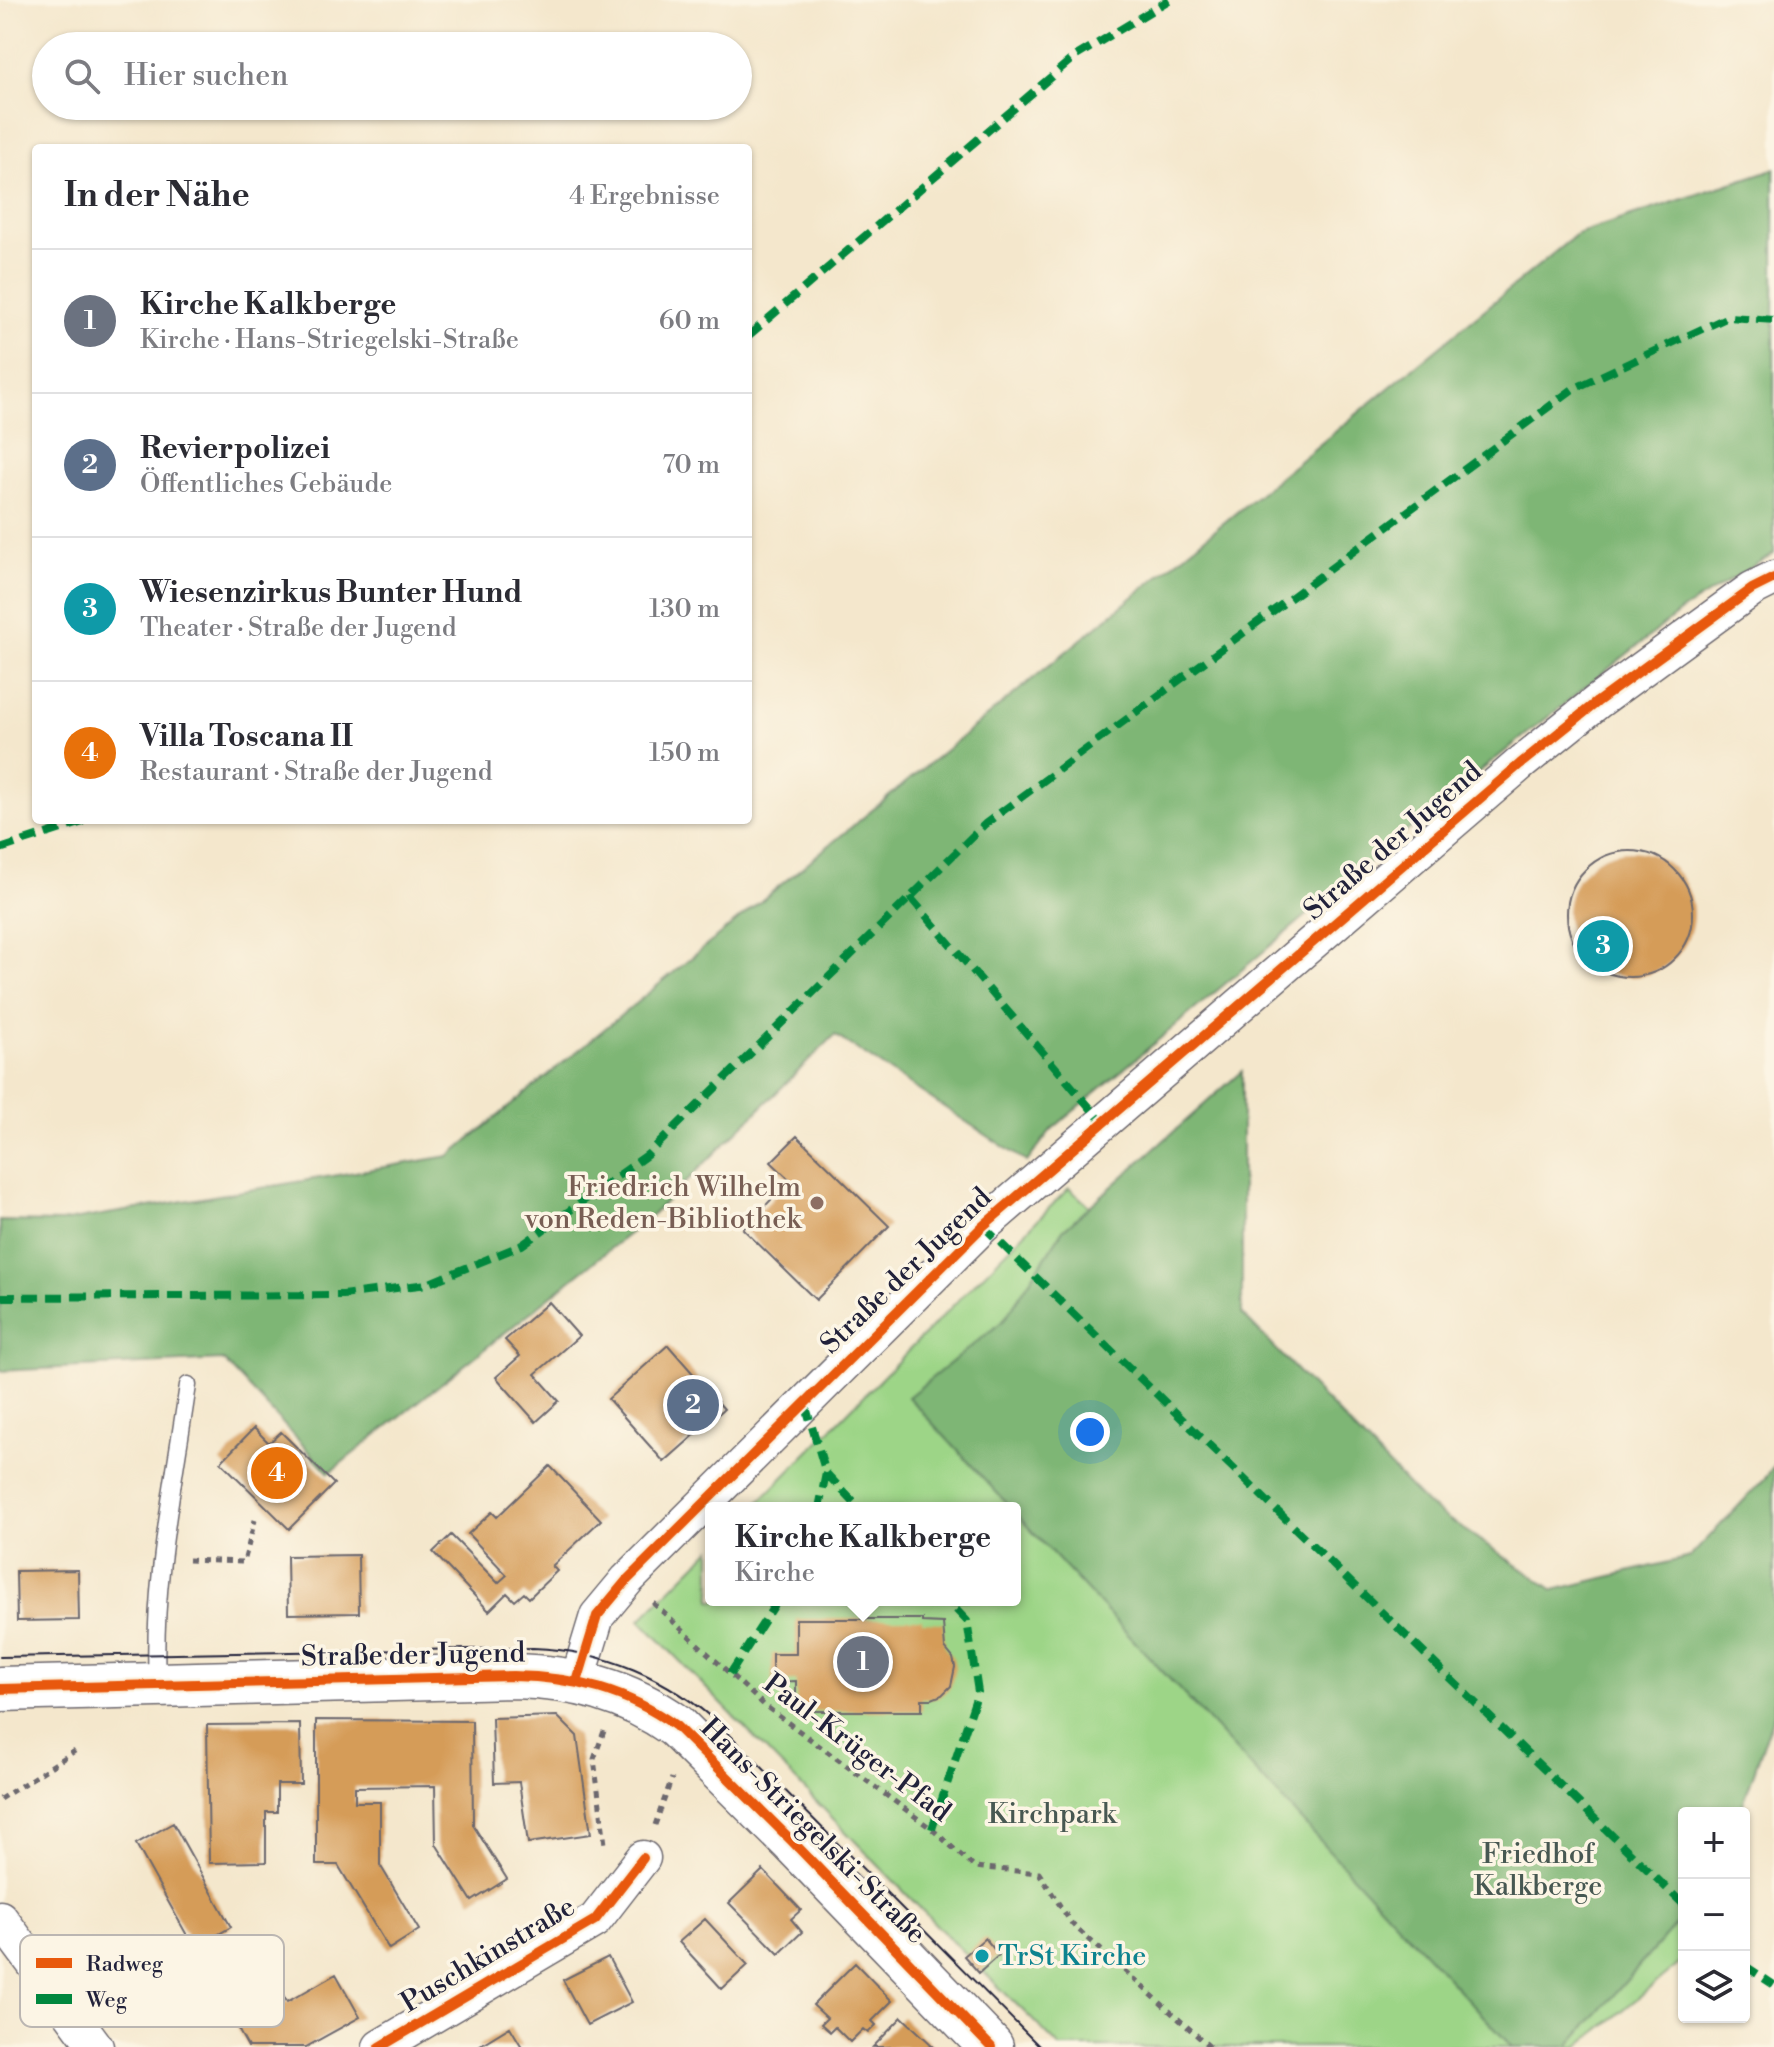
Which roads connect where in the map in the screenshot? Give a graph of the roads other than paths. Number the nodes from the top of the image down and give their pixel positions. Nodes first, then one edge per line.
1 (1774, 578) edge
2 (188, 1385) dead end
3 (705, 1502) edge
4 (705, 1502) edge
5 (577, 1682) junction
6 (157, 1684) junction
7 (0, 1689) edge
8 (643, 1858) road end
9 (0, 1918) edge
10 (20, 1945) edge
11 (81, 2027) edge
12 (96, 2047) edge
13 (380, 2047) edge
14 (991, 2047) edge

1 - 3 street, Straße der Jugend
2 - 6 lane
4 - 5 street, Straße der Jugend
5 - 6 street, Straße der Jugend
5 - 14 street, Hans-Striegelski-Straße
6 - 7 street, Straße der Jugend
8 - 13 street, Puschkinstraße
9 - 10 street
11 - 12 street

